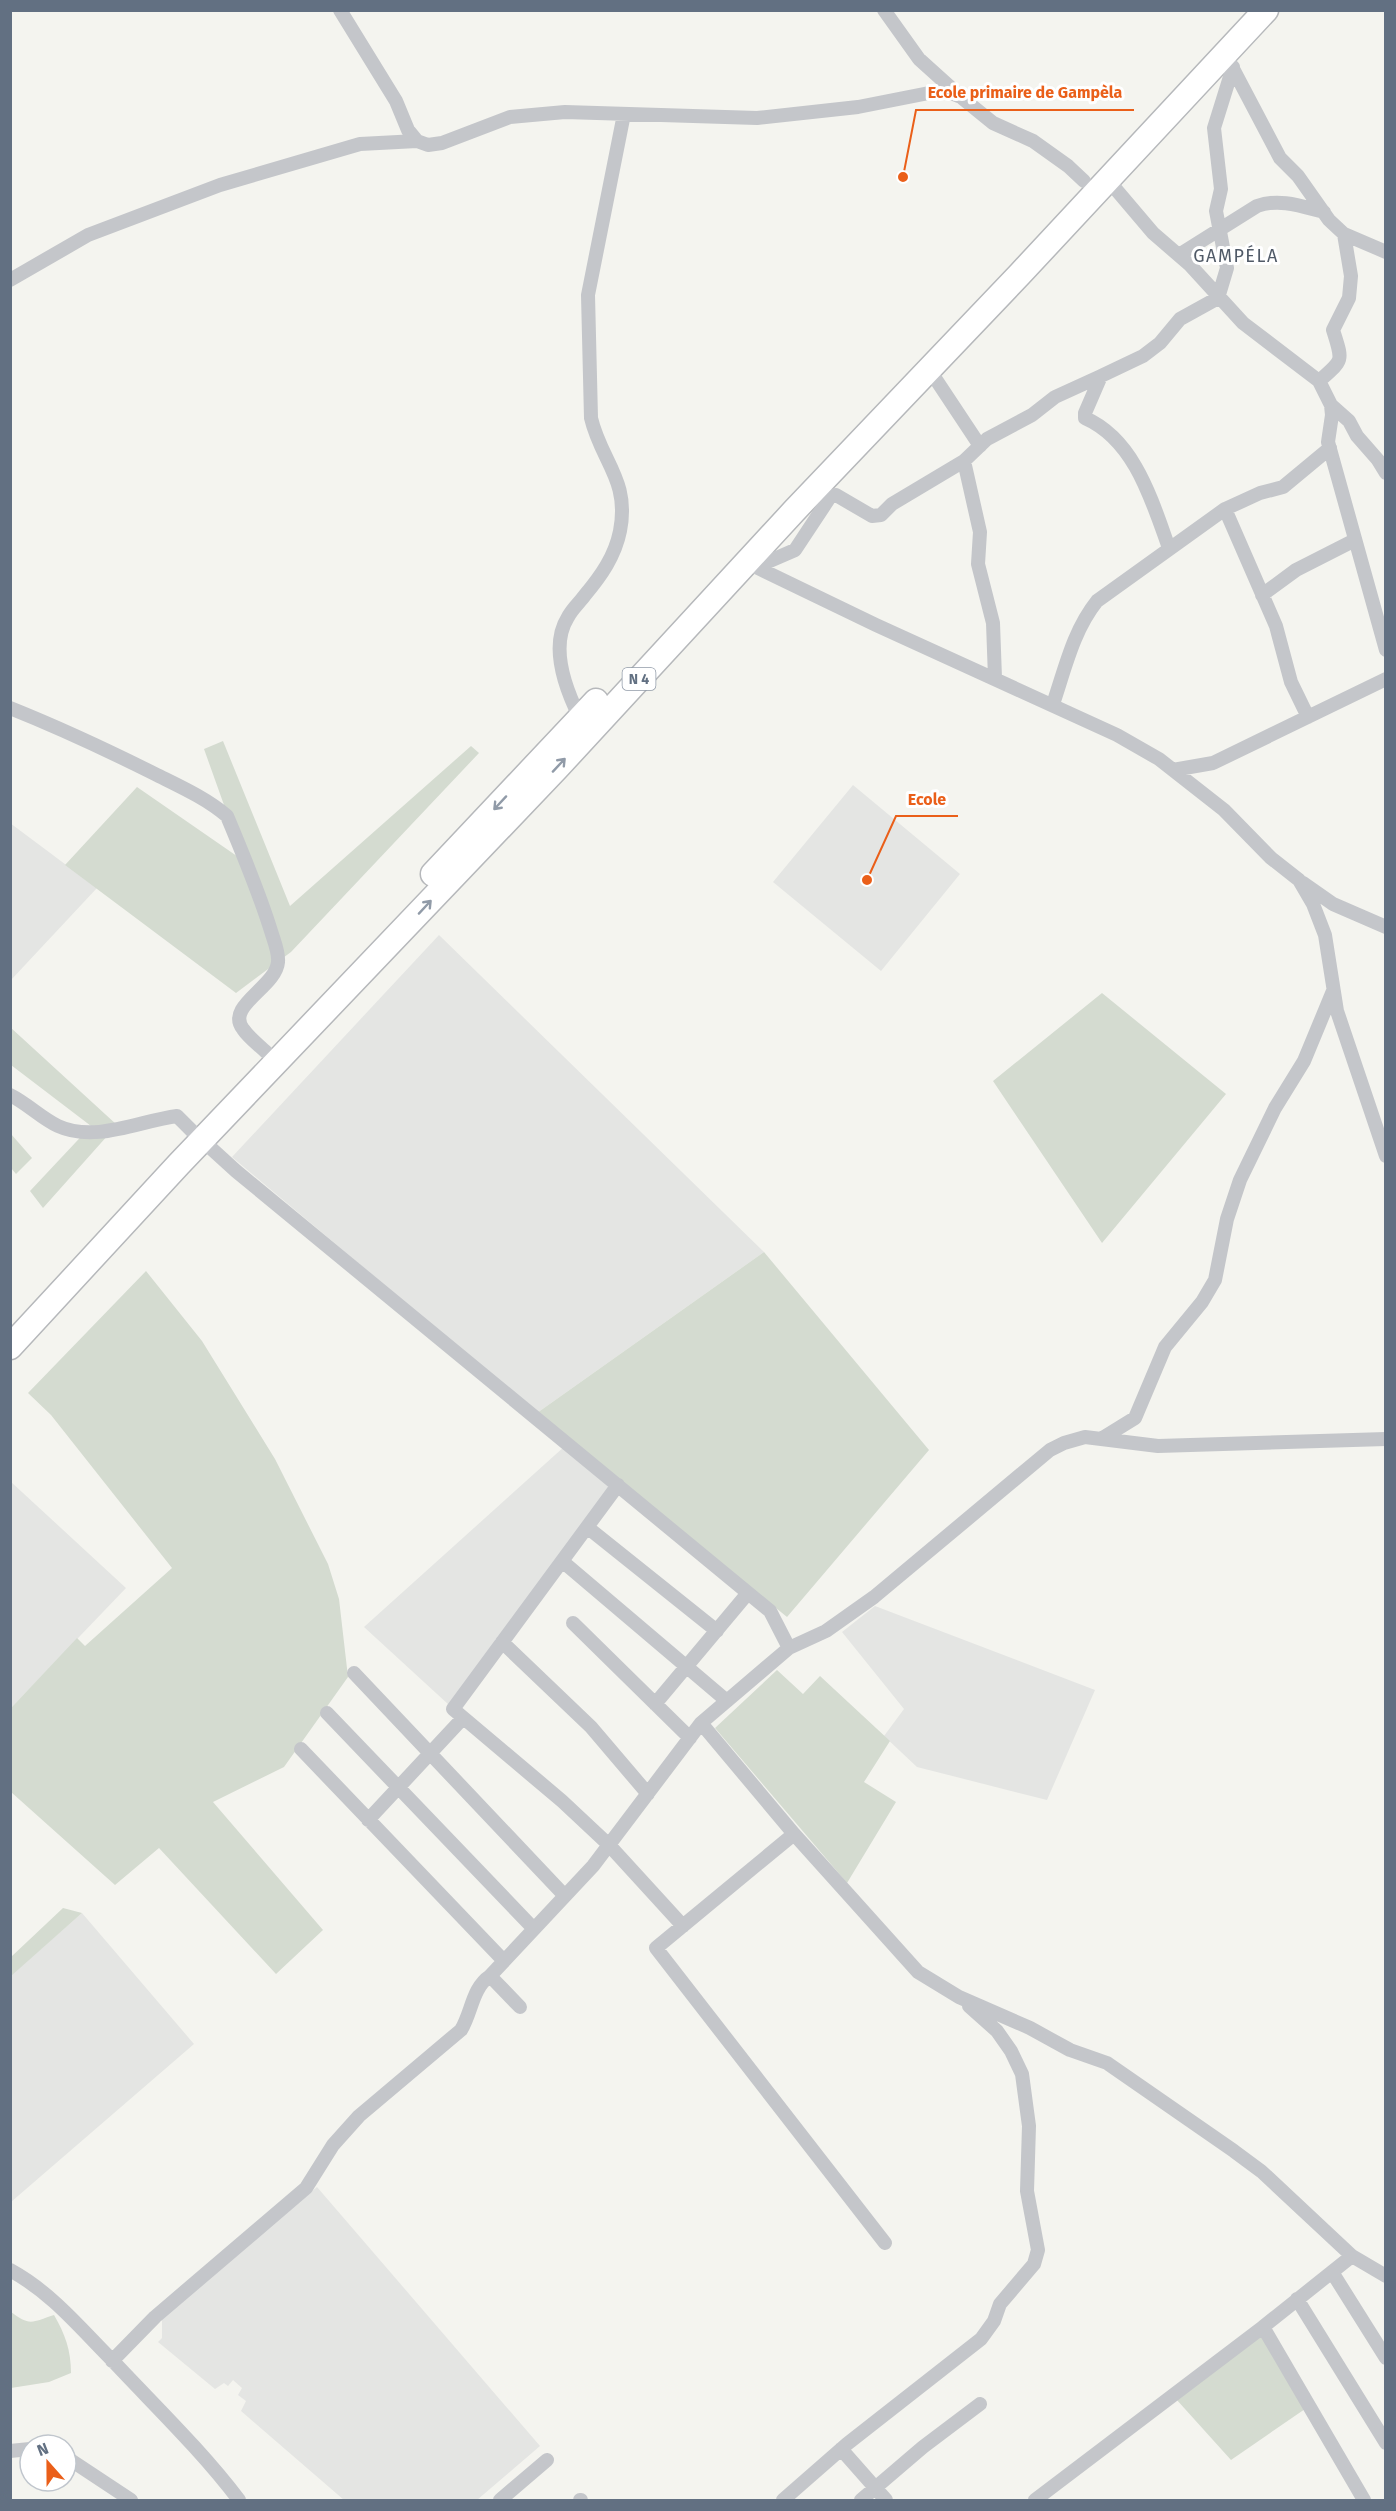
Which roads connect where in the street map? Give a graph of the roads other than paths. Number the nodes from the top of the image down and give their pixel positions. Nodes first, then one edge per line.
1 (340, 10) edge
2 (884, 10) edge
3 (1245, 10) edge
4 (1266, 10) edge
5 (1228, 61) junction
6 (961, 97) junction
7 (624, 114) junction
8 (417, 141) junction
9 (1096, 181) junction
10 (1324, 212) junction
11 (1219, 230) junction
12 (1344, 234) junction
13 (1386, 252) edge
14 (1179, 255) junction
15 (10, 280) edge
16 (1218, 298) junction
17 (929, 369) junction
18 (1101, 376) junction
19 (1319, 381) junction
20 (1331, 405) junction
21 (980, 446) junction
22 (1330, 448) junction
23 (964, 461) junction
24 (1386, 473) edge
25 (1225, 509) junction
26 (1355, 540) junction
27 (1169, 548) junction
28 (751, 566) junction
29 (1262, 595) junction
30 (1386, 651) edge
31 (995, 678) junction
32 (1386, 679) edge
33 (1053, 704) junction
34 (10, 708) edge
35 (1308, 717) junction
36 (580, 718) junction
37 (1173, 770) junction
38 (1299, 880) junction
39 (1386, 927) edge
40 (1334, 989) junction
41 (266, 1052) junction
42 (10, 1095) edge
43 (198, 1136) junction
44 (1386, 1156) edge
45 (10, 1324) edge
46 (10, 1347) edge
47 (1101, 1439) junction
48 (1386, 1439) edge
49 (618, 1485) junction
50 (587, 1527) junction
51 (562, 1561) junction
52 (748, 1593) junction
53 (573, 1623) dead end
54 (717, 1630) junction
55 (502, 1642) junction
56 (789, 1648) junction
57 (687, 1666) junction
58 (354, 1673) dead end
59 (727, 1701) junction
60 (655, 1704) junction
61 (327, 1713) dead end
62 (463, 1718) junction
63 (701, 1723) junction
64 (690, 1738) junction
65 (301, 1749) dead end
66 (430, 1753) junction
67 (398, 1788) junction
68 (648, 1794) junction
69 (368, 1820) junction
70 (794, 1834) junction
71 (609, 1845) junction
72 (565, 1896) junction
73 (683, 1926) junction
74 (534, 1929) junction
75 (504, 1961) junction
76 (490, 1976) junction
77 (959, 1997) junction
78 (520, 2007) dead end
79 (885, 2243) dead end
80 (1352, 2256) junction
81 (10, 2270) edge
82 (1332, 2272) junction
83 (1386, 2276) edge
84 (1297, 2299) junction
85 (1263, 2326) junction
86 (1386, 2358) edge
87 (112, 2361) junction
88 (980, 2404) dead end
89 (1386, 2442) edge
90 (841, 2449) junction
91 (547, 2460) dead end
92 (78, 2465) edge
93 (875, 2488) junction
94 (130, 2500) edge
95 (239, 2500) edge
96 (500, 2500) edge
97 (783, 2500) edge
98 (861, 2500) edge
99 (886, 2500) edge
100 (1035, 2500) edge
101 (1364, 2500) edge

1 - 8 street
2 - 6 street
3 - 9 highway, N 4
4 - 5 highway, N 4
5 - 9 highway, N 4
5 - 10 street
5 - 11 street
6 - 7 street
6 - 9 street
7 - 8 street
7 - 36 street
8 - 15 street
9 - 14 street
9 - 17 highway, N 4
9 - 36 highway, N 4
10 - 11 street
10 - 12 street
11 - 14 street
11 - 16 street
12 - 13 street
12 - 19 street
14 - 16 street
16 - 18 street
16 - 19 street
17 - 21 street
17 - 28 highway, N 4
18 - 21 street
18 - 27 street
19 - 20 street
20 - 22 street
20 - 24 street
21 - 23 street
22 - 25 street
22 - 26 street
23 - 28 street
23 - 31 street
25 - 27 street
25 - 29 street
26 - 29 street
26 - 30 street
27 - 33 street
28 - 31 street
43 -> 28 highway, N 4
29 - 35 street
31 - 33 street
32 - 35 street
33 - 37 street
34 - 41 street
35 - 37 street
36 -> 41 highway, N 4
37 - 38 street
38 - 39 street
38 - 40 street
40 - 44 street
40 - 47 street
41 - 43 highway, N 4
42 - 43 street
43 - 45 highway, N 4
43 - 46 highway, N 4
43 - 49 street
47 - 48 street
47 - 56 street
49 - 50 street
49 - 52 street
50 - 51 street
50 - 54 street
51 - 55 street
51 - 57 street
52 - 54 street
52 - 56 street
53 - 60 street
54 - 57 street
55 - 62 street
55 - 68 street
56 - 59 street
57 - 59 street
57 - 60 street
58 - 66 street
59 - 63 street
60 - 64 street
61 - 67 street
62 - 66 street
62 - 71 street
63 - 64 street
63 - 70 street
64 - 68 street
65 - 69 street
66 - 67 street
66 - 72 street
67 - 69 street
67 - 74 street
68 - 71 street
69 - 75 street
70 - 73 street
70 - 77 street
71 - 72 street
71 - 73 street
72 - 74 street
73 - 79 street
74 - 75 street
75 - 76 street
76 - 78 street
76 - 87 street
77 - 80 street
77 - 90 street
80 - 82 street
80 - 83 street
81 - 87 street
82 - 84 street
82 - 86 street
84 - 85 street
84 - 89 street
85 - 100 street
85 - 101 street
87 - 95 street
88 - 93 street
90 - 93 street
90 - 97 street
91 - 96 street
92 - 94 street
93 - 98 street
93 - 99 street

